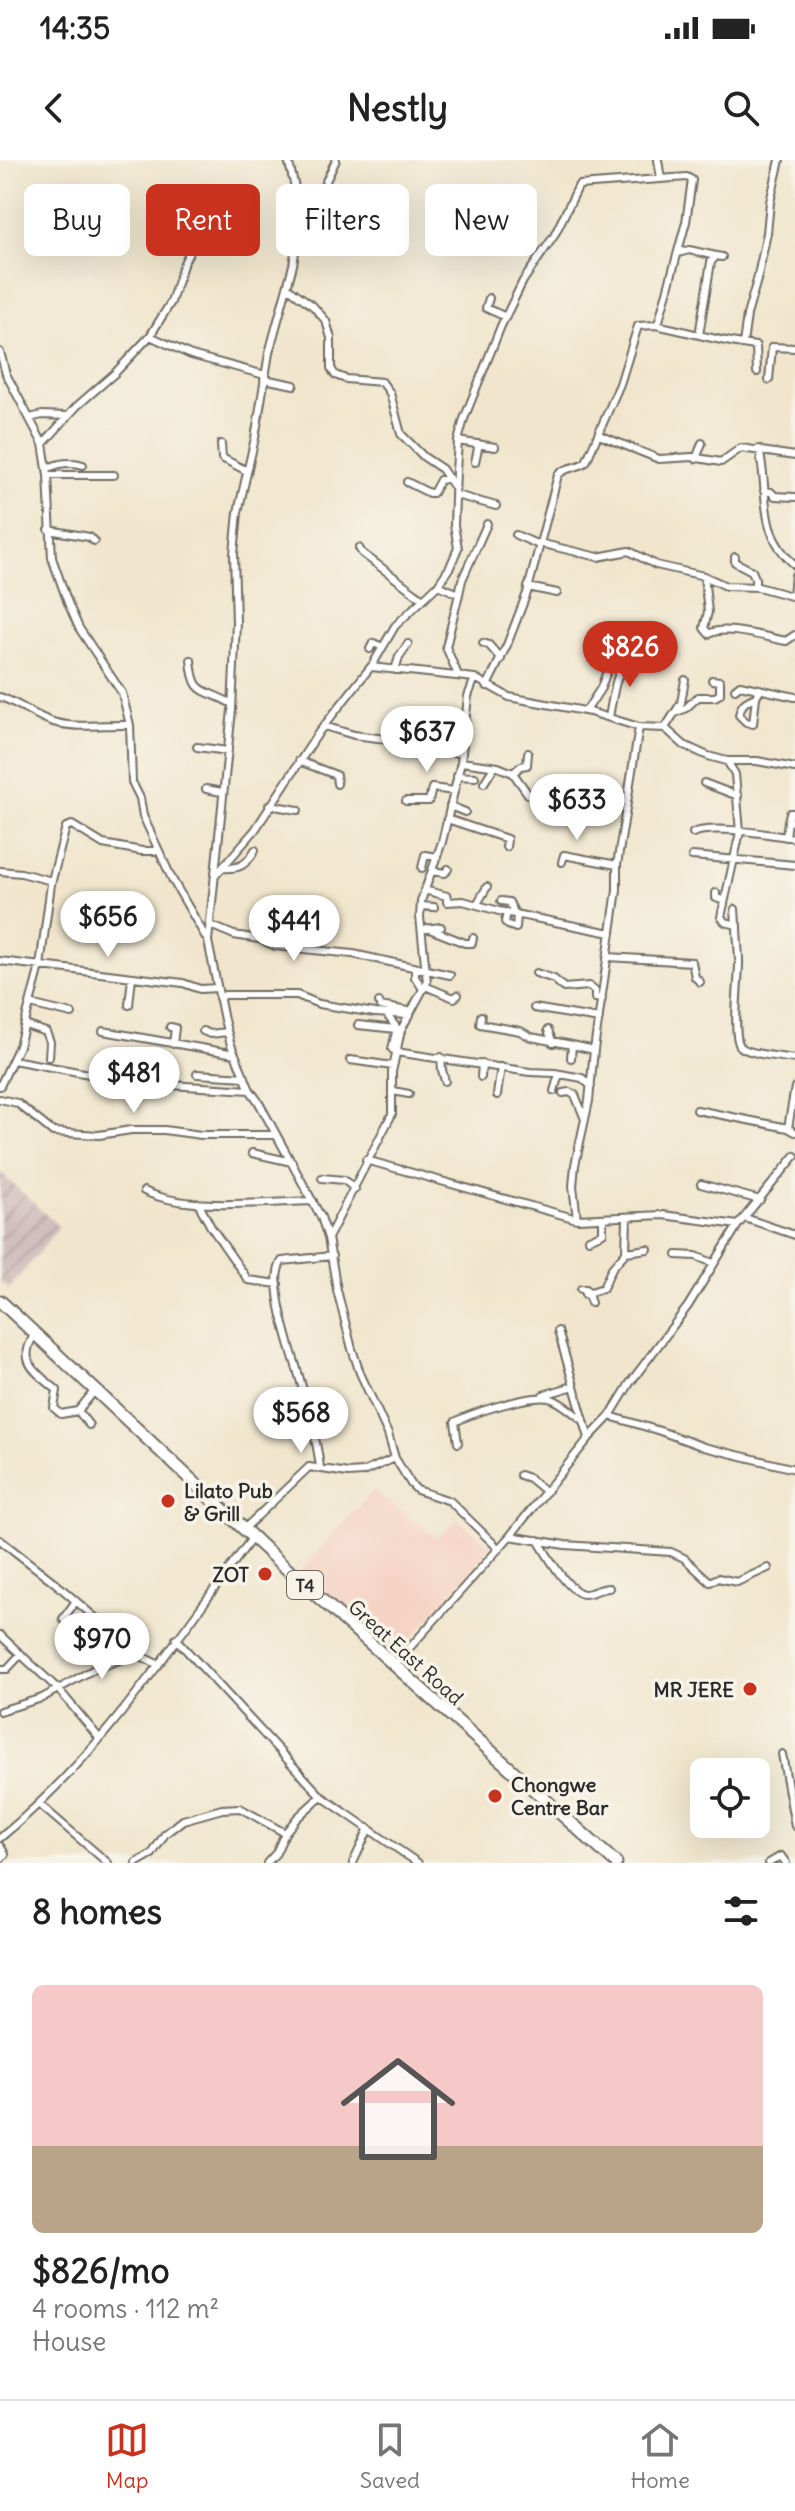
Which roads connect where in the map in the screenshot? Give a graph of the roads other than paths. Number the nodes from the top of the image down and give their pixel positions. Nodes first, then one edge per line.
1 (288, 160) edge
2 (336, 160) edge
3 (658, 160) edge
4 (780, 160) edge
5 (661, 179) junction
6 (294, 184) edge
7 (325, 184) edge
8 (678, 253) junction
9 (187, 256) edge
10 (294, 256) edge
11 (287, 287) junction
12 (489, 298) dead end
13 (506, 317) junction
14 (656, 325) junction
15 (699, 335) junction
16 (150, 336) junction
17 (743, 344) junction
18 (795, 348) edge
19 (0, 352) edge
20 (757, 372) dead end
21 (265, 377) junction
22 (769, 380) dead end
23 (294, 385) dead end
24 (67, 416) junction
25 (30, 418) junction
26 (599, 435) junction
27 (458, 441) junction
28 (702, 443) dead end
29 (43, 444) junction
30 (221, 444) dead end
31 (479, 444) junction
32 (495, 447) dead end
33 (759, 449) junction
34 (795, 456) edge
35 (696, 459) junction
36 (475, 462) dead end
37 (83, 465) dead end
38 (247, 471) junction
39 (48, 472) junction
40 (114, 475) dead end
41 (449, 478) junction
42 (407, 482) dead end
43 (455, 491) junction
44 (764, 491) junction
45 (795, 497) edge
46 (496, 506) dead end
47 (487, 524) dead end
48 (49, 530) junction
49 (516, 535) dead end
50 (94, 541) dead end
51 (539, 544) junction
52 (359, 548) dead end
53 (735, 557) dead end
54 (795, 565) edge
55 (795, 575) edge
56 (704, 576) junction
57 (438, 585) junction
58 (528, 587) junction
59 (755, 587) junction
60 (557, 593) dead end
61 (459, 594) junction
62 (794, 596) edge
63 (423, 599) junction
64 (795, 635) edge
65 (483, 643) dead end
66 (408, 644) dead end
67 (383, 647) junction
68 (370, 649) dead end
69 (501, 659) junction
70 (627, 659) dead end
71 (191, 660) dead end
72 (371, 667) junction
73 (608, 668) dead end
74 (395, 670) junction
75 (459, 676) junction
76 (475, 678) junction
77 (685, 680) dead end
78 (712, 680) dead end
79 (487, 686) junction
80 (735, 689) dead end
81 (760, 689) junction
82 (0, 697) edge
83 (756, 697) dead end
84 (795, 697) edge
85 (232, 704) junction
86 (586, 711) junction
87 (675, 713) junction
88 (609, 717) junction
89 (130, 725) junction
90 (324, 726) junction
91 (639, 727) junction
92 (665, 728) junction
93 (197, 747) dead end
94 (462, 749) junction
95 (228, 751) junction
96 (528, 753) dead end
97 (299, 761) junction
98 (727, 761) junction
99 (461, 762) junction
100 (494, 767) junction
101 (795, 768) edge
102 (513, 773) junction
103 (457, 776) junction
104 (475, 777) dead end
105 (484, 783) dead end
106 (704, 783) dead end
107 (337, 784) dead end
108 (206, 789) dead end
109 (454, 791) junction
110 (222, 792) junction
111 (738, 796) junction
112 (406, 801) dead end
113 (542, 801) dead end
114 (269, 805) junction
115 (450, 806) junction
116 (298, 810) dead end
117 (465, 812) dead end
118 (795, 813) edge
119 (447, 819) junction
120 (792, 822) edge
121 (740, 832) junction
122 (693, 833) dead end
123 (786, 837) junction
124 (795, 838) edge
125 (506, 847) dead end
126 (255, 850) dead end
127 (159, 851) junction
128 (692, 856) dead end
129 (437, 857) junction
130 (734, 859) junction
131 (562, 862) dead end
132 (617, 865) junction
133 (795, 865) edge
134 (223, 868) junction
135 (422, 868) dead end
136 (448, 869) dead end
137 (0, 871) edge
138 (432, 871) junction
139 (215, 876) junction
140 (52, 881) junction
141 (487, 887) dead end
142 (424, 890) junction
143 (716, 893) dead end
144 (723, 900) junction
145 (501, 901) dead end
146 (477, 904) junction
147 (421, 906) junction
148 (434, 907) dead end
149 (735, 909) dead end
150 (513, 913) junction
151 (736, 924) junction
152 (210, 925) junction
153 (441, 927) dead end
154 (424, 929) junction
155 (611, 933) junction
156 (473, 938) dead end
157 (208, 941) junction
158 (608, 957) junction
159 (0, 961) edge
160 (40, 966) junction
161 (415, 969) junction
162 (426, 971) junction
163 (536, 973) dead end
164 (450, 975) dead end
165 (132, 977) junction
166 (700, 982) dead end
167 (217, 988) junction
168 (424, 988) junction
169 (458, 995) dead end
170 (219, 998) junction
171 (602, 999) junction
172 (379, 1002) dead end
173 (30, 1004) junction
174 (129, 1005) dead end
175 (534, 1008) dead end
176 (410, 1013) junction
177 (72, 1014) dead end
178 (387, 1015) junction
179 (481, 1016) dead end
180 (599, 1019) junction
181 (25, 1025) junction
182 (358, 1025) dead end
183 (170, 1027) dead end
184 (398, 1029) junction
185 (548, 1030) dead end
186 (103, 1031) dead end
187 (203, 1031) dead end
188 (227, 1032) junction
189 (553, 1043) junction
190 (570, 1043) junction
191 (173, 1044) junction
192 (594, 1050) junction
193 (396, 1052) junction
194 (235, 1054) junction
195 (49, 1057) dead end
196 (441, 1057) junction
197 (571, 1058) dead end
198 (795, 1059) edge
199 (13, 1060) junction
200 (350, 1060) dead end
201 (482, 1064) junction
202 (393, 1066) junction
203 (501, 1067) junction
204 (197, 1074) dead end
205 (563, 1076) junction
206 (245, 1077) junction
207 (481, 1077) dead end
208 (445, 1081) dead end
209 (0, 1086) edge
210 (795, 1087) edge
211 (590, 1088) junction
212 (250, 1090) junction
213 (393, 1091) junction
214 (554, 1091) dead end
215 (409, 1094) dead end
216 (497, 1095) dead end
217 (575, 1095) junction
218 (0, 1099) edge
219 (697, 1110) dead end
220 (585, 1119) junction
221 (792, 1130) edge
222 (275, 1135) junction
223 (252, 1153) dead end
224 (795, 1156) edge
225 (366, 1160) junction
226 (292, 1162) junction
227 (322, 1178) dead end
228 (701, 1184) dead end
229 (355, 1189) junction
230 (144, 1191) dead end
231 (760, 1200) junction
232 (313, 1201) junction
233 (198, 1203) junction
234 (627, 1218) junction
235 (745, 1218) junction
236 (577, 1219) junction
237 (603, 1219) junction
238 (738, 1225) junction
239 (795, 1235) edge
240 (328, 1238) junction
241 (589, 1239) dead end
242 (648, 1249) dead end
243 (626, 1252) junction
244 (677, 1255) dead end
245 (332, 1256) junction
246 (713, 1263) junction
247 (278, 1284) junction
248 (0, 1301) edge
249 (591, 1303) dead end
250 (558, 1331) dead end
251 (35, 1334) junction
252 (574, 1386) junction
253 (96, 1389) junction
254 (536, 1397) junction
255 (78, 1411) junction
256 (610, 1416) junction
257 (583, 1420) junction
258 (89, 1425) dead end
259 (589, 1438) junction
260 (458, 1443) dead end
261 (395, 1458) junction
262 (320, 1469) junction
263 (795, 1469) edge
264 (520, 1475) dead end
265 (546, 1492) junction
266 (248, 1533) junction
267 (510, 1536) junction
268 (0, 1540) edge
269 (538, 1540) junction
270 (499, 1549) junction
271 (768, 1568) dead end
272 (609, 1588) dead end
273 (76, 1601) junction
274 (71, 1628) dead end
275 (0, 1635) edge
276 (176, 1639) junction
277 (21, 1654) junction
278 (137, 1654) junction
279 (157, 1664) junction
280 (393, 1665) junction
281 (0, 1669) edge
282 (59, 1690) junction
283 (0, 1711) edge
284 (100, 1739) junction
285 (782, 1754) dead end
286 (321, 1796) junction
287 (39, 1804) junction
288 (795, 1826) edge
289 (369, 1828) junction
290 (285, 1833) junction
291 (0, 1838) edge
292 (0, 1846) edge
293 (152, 1854) junction
294 (0, 1860) edge
295 (107, 1863) edge
296 (136, 1863) edge
297 (146, 1863) edge
298 (267, 1863) edge
299 (353, 1863) edge
300 (418, 1863) edge
301 (616, 1863) edge
302 (769, 1863) edge
303 (786, 1863) edge

1 - 6 street
2 - 7 street
3 - 5 street
4 - 17 street
5 - 8 street
5 - 13 street
8 - 14 street
8 - 15 street
9 - 16 street
10 - 11 street
11 - 21 street
11 - 41 street
12 - 13 street
13 - 27 street
14 - 15 street
14 - 26 street
15 - 17 street
16 - 21 street
16 - 24 street
17 - 20 street
18 - 22 street
19 - 25 street
21 - 23 street
21 - 38 street
24 - 25 street
24 - 29 street
25 - 29 street
26 - 35 street
26 - 51 street
27 - 31 street
27 - 43 street
28 - 35 street
29 - 39 street
30 - 38 street
31 - 32 street
31 - 36 street
33 - 34 street
33 - 35 street
33 - 44 street
37 - 39 street
38 - 85 street
39 - 40 street
39 - 48 street
41 - 42 street
41 - 43 street
43 - 46 street
43 - 57 street
44 - 45 street
44 - 54 street
47 - 61 street
48 - 50 street
48 - 89 street
49 - 51 street
51 - 56 street
51 - 58 street
52 - 63 street
53 - 59 street
55 - 62 street
56 - 59 street
56 - 64 street
57 - 61 street
57 - 63 street
58 - 60 street
58 - 69 street
59 - 62 street
61 - 75 street
63 - 67 street
65 - 69 street
66 - 74 street
67 - 68 street
67 - 72 street
69 - 79 street
70 - 88 street
71 - 85 street
72 - 74 street
72 - 90 street
73 - 86 street
74 - 75 street
75 - 76 street
76 - 79 street
76 - 94 street
77 - 87 street
78 - 87 street
79 - 86 street
80 - 81 street
81 - 83 street
81 - 84 street
82 - 89 street
85 - 95 street
86 - 88 street
87 - 92 street
88 - 91 street
89 - 127 street
90 - 94 street
90 - 97 street
91 - 92 street
91 - 132 street
92 - 98 street
93 - 95 street
94 - 99 street
95 - 110 street
96 - 102 street
97 - 107 street
97 - 114 street
98 - 101 street
98 - 111 street
99 - 100 street
99 - 103 street
100 - 102 street
100 - 105 street
102 - 113 street
103 - 104 street
103 - 109 street
106 - 111 street
108 - 110 street
109 - 112 street
109 - 115 street
110 - 139 street
111 - 121 street
114 - 116 street
114 - 134 street
115 - 117 street
115 - 119 street
118 - 120 street
119 - 125 street
119 - 129 street
120 - 123 street
121 - 122 street
121 - 123 street
121 - 130 street
123 - 124 street
126 - 134 street
127 - 140 street
127 - 157 street
128 - 130 street
129 - 135 street
129 - 138 street
130 - 133 street
130 - 144 street
131 - 132 street
132 - 155 street
134 - 139 street
136 - 138 street
137 - 140 street
138 - 142 street
139 - 152 street
140 - 160 street
141 - 146 street
142 - 146 street
142 - 147 street
143 - 144 street
144 - 151 street
145 - 150 street
146 - 150 street
147 - 148 street
147 - 154 street
149 - 151 street
150 - 155 street
151 - 198 street
152 - 157 street
152 - 161 street
153 - 154 street
154 - 156 street
154 - 162 street
155 - 158 street
157 - 167 street
158 - 166 street
158 - 171 street
159 - 160 street
160 - 165 street
160 - 173 street
161 - 162 street
161 - 168 street
162 - 164 street
162 - 168 street
163 - 171 street
165 - 167 street
165 - 174 street
167 - 170 street
168 - 169 street
168 - 176 street
170 - 178 street
170 - 188 street
171 - 180 street
172 - 176 street
173 - 177 street
173 - 181 street
175 - 180 street
176 - 178 street
176 - 184 street
178 - 184 street
179 - 189 street
180 - 192 street
181 - 195 street
181 - 199 street
182 - 184 street
183 - 191 street
184 - 193 street
185 - 189 street
186 - 191 street
187 - 188 street
188 - 194 street
189 - 190 street
190 - 192 street
190 - 197 street
191 - 194 street
192 - 211 street
193 - 196 street
193 - 202 street
194 - 206 street
196 - 201 street
196 - 208 street
199 - 209 street
199 - 212 street
200 - 202 street
201 - 203 street
201 - 207 street
202 - 213 street
203 - 205 street
203 - 216 street
204 - 206 street
205 - 211 street
205 - 214 street
205 - 217 street
206 - 212 street
210 - 221 street
211 - 217 street
211 - 220 street
212 - 222 street
213 - 215 street
213 - 225 street
217 - 220 street
218 - 222 street
219 - 221 street
220 - 236 street
222 - 226 street
223 - 226 street
224 - 231 street
225 - 229 street
225 - 236 street
226 - 232 street
227 - 229 street
228 - 231 street
229 - 240 street
230 - 233 street
231 - 235 street
232 - 233 street
232 - 240 street
233 - 247 street
234 - 237 street
234 - 238 street
234 - 243 street
235 - 238 street
235 - 239 street
236 - 237 street
237 - 241 street
238 - 246 street
240 - 245 street
242 - 243 street
243 - 249 street
244 - 246 street
245 - 247 street
245 - 261 street
246 - 256 street
247 - 262 street
248 - 251 highway, Great East Road / T4
250 - 252 street
251 - 253 highway, Great East Road / T4
251 - 255 street
252 - 254 street
252 - 257 street
253 - 255 street
253 - 266 highway, Great East Road / T4
254 - 257 street
254 - 260 street
255 - 258 street
256 - 259 street
256 - 263 street
257 - 259 street
259 - 265 street
261 - 262 street
261 - 270 street
262 - 266 street
264 - 265 street
265 - 267 street
266 - 276 street
266 - 280 highway, Great East Road / T4
267 - 269 street
267 - 270 street
268 - 273 street
269 - 271 street
269 - 272 street
270 - 280 street
273 - 274 street
273 - 278 street
275 - 277 street
276 - 279 street
276 - 286 street
277 - 281 street
277 - 282 street
278 - 279 street
278 - 282 street
279 - 284 street
280 - 301 highway, Great East Road / T4
282 - 283 street
282 - 284 street
284 - 287 street
285 - 288 street
286 - 289 street
286 - 290 street
287 - 291 street
287 - 295 street
289 - 299 street
289 - 300 street
290 - 293 street
290 - 298 street
292 - 294 street
293 - 296 street
293 - 297 street
302 - 303 street

